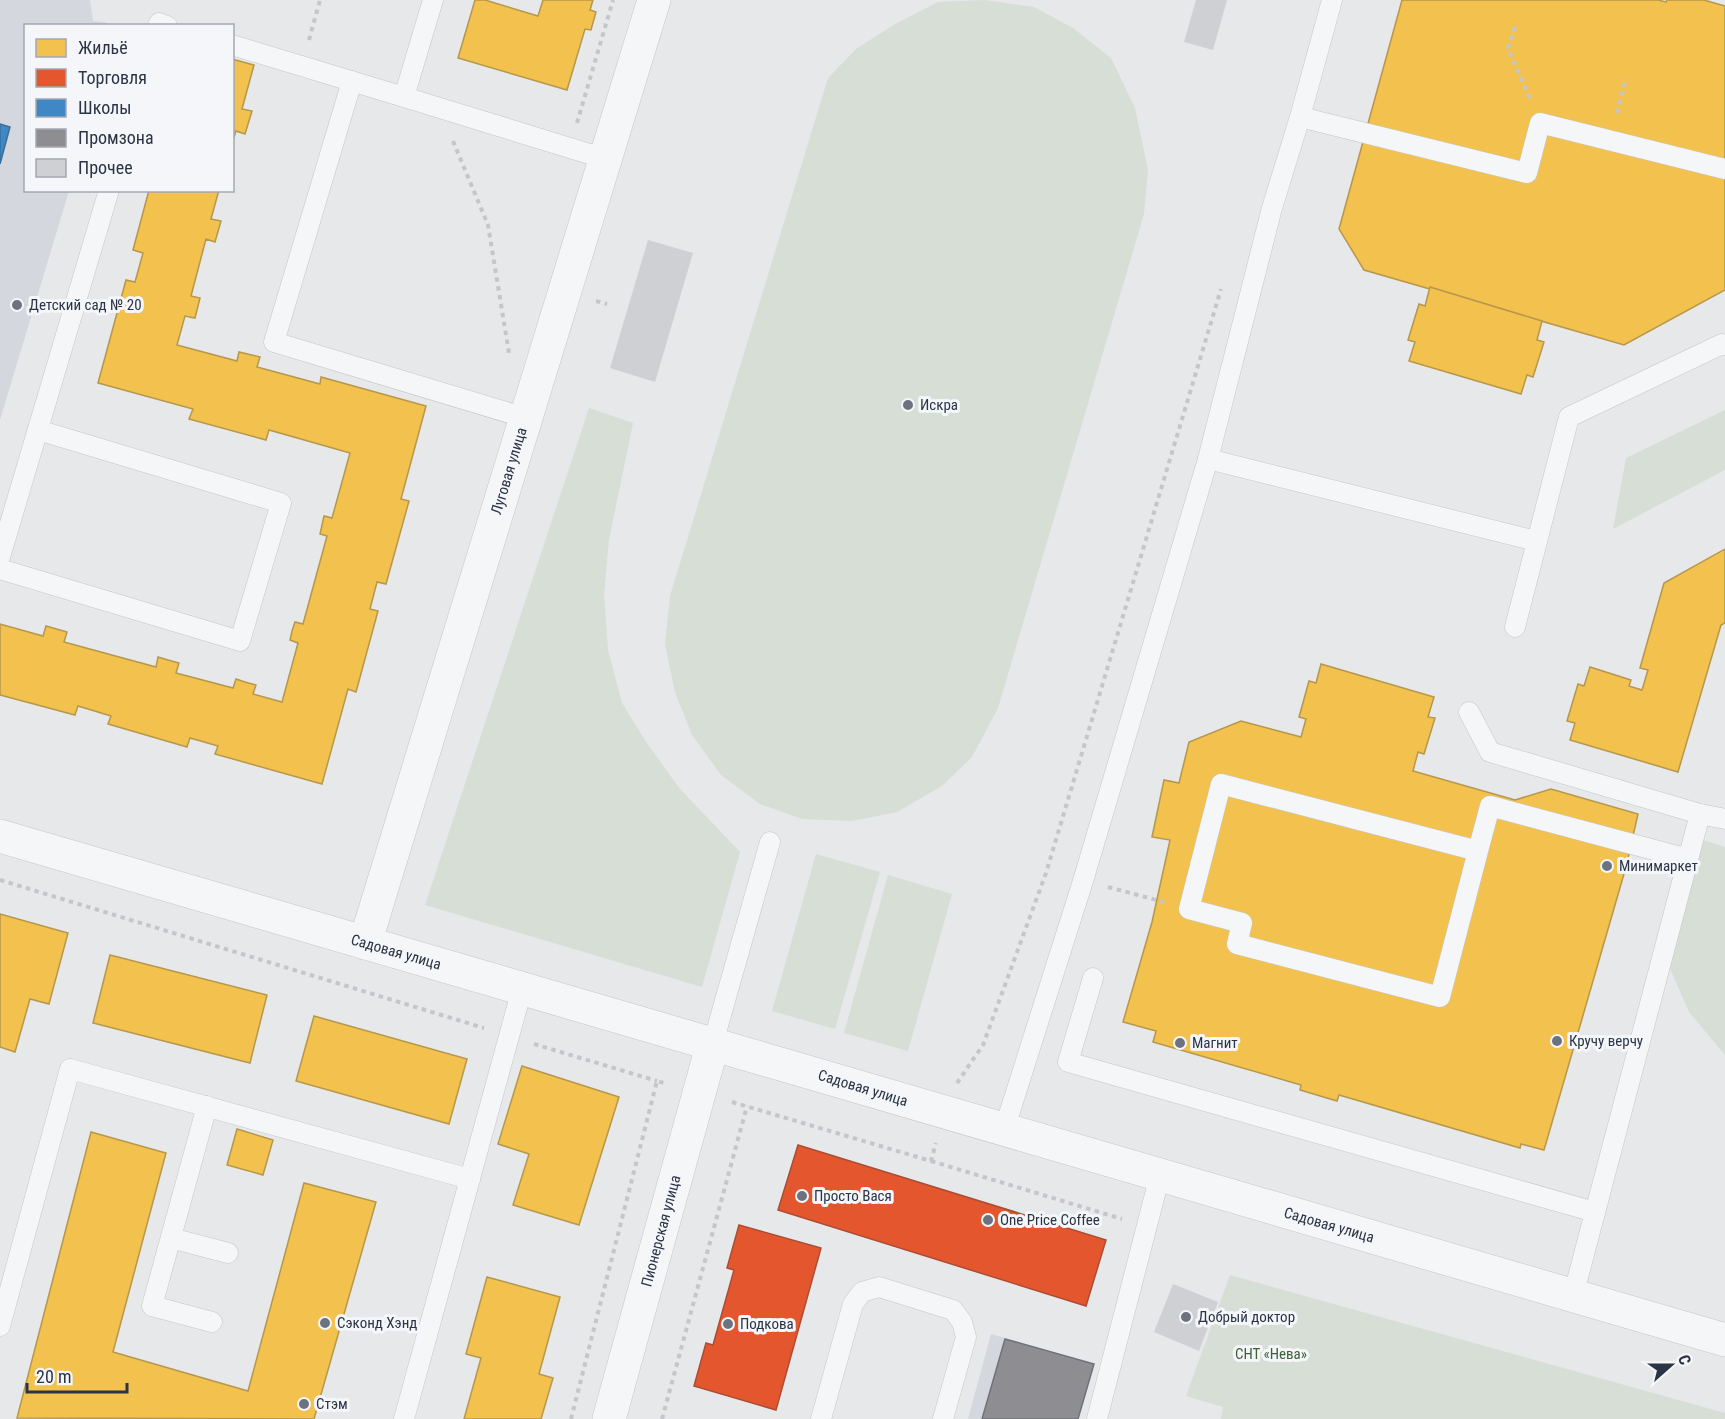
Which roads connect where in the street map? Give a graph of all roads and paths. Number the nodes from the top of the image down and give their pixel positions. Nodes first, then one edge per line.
1 (320, 0) edge
2 (433, 0) edge
3 (654, 0) edge
4 (1332, 0) edge
5 (1515, 27) dead end
6 (234, 46) edge
7 (302, 66) junction
8 (1626, 78) dead end
9 (352, 81) junction
10 (405, 97) junction
11 (439, 107) junction
12 (1617, 113) dead end
13 (1300, 117) junction
14 (1540, 123) junction
15 (606, 159) junction
16 (1725, 169) edge
17 (108, 192) edge
18 (1221, 286) dead end
19 (593, 300) dead end
20 (607, 304) dead end
21 (1725, 345) edge
22 (510, 359) dead end
23 (526, 418) junction
24 (38, 430) junction
25 (1208, 459) junction
26 (1536, 541) junction
27 (0, 557) edge
28 (0, 569) edge
29 (1515, 627) dead end
30 (1469, 712) dead end
31 (1701, 814) junction
32 (1725, 819) edge
33 (0, 836) edge
34 (770, 842) dead end
35 (1478, 851) junction
36 (1688, 859) junction
37 (0, 880) edge
38 (365, 943) junction
39 (1093, 978) dead end
40 (522, 988) junction
41 (509, 1036) junction
42 (713, 1043) junction
43 (657, 1081) junction
44 (699, 1092) junction
45 (207, 1106) junction
46 (747, 1106) junction
47 (945, 1112) junction
48 (1004, 1130) junction
49 (931, 1161) junction
50 (1160, 1175) junction
51 (470, 1179) junction
52 (1596, 1212) junction
53 (1146, 1226) junction
54 (171, 1238) junction
55 (228, 1253) dead end
56 (1573, 1296) junction
57 (212, 1322) dead end
58 (0, 1326) edge
59 (1725, 1340) edge
60 (404, 1419) edge
61 (571, 1419) edge
62 (609, 1419) edge
63 (662, 1419) edge
64 (821, 1419) edge
65 (943, 1419) edge
66 (1097, 1419) edge

1 - 7 path
2 - 10 lane
3 - 15 street, Луговая улица
4 - 13 lane
5 - 14 path
6 - 7 lane
7 - 9 lane
8 - 12 path
9 - 10 lane
9 - 23 lane
10 - 11 lane
11 - 15 lane
11 - 22 path
13 - 14 lane
13 - 25 lane
14 - 16 lane
15 - 23 street, Луговая улица
17 - 24 lane
18 - 47 path
19 - 20 path
21 - 26 lane
23 - 38 street, Луговая улица
24 - 27 lane
24 - 28 lane
25 - 26 lane
25 - 48 lane
26 - 29 lane
30 - 31 lane
31 - 32 lane
31 - 36 lane
33 - 38 street, Садовая улица
34 - 42 lane
35 - 35 lane
35 - 36 lane
36 - 52 lane
37 - 41 path
38 - 40 street, Садовая улица
39 - 52 lane
40 - 41 lane
40 - 42 street, Садовая улица
41 - 43 path
41 - 51 lane
42 - 44 street, Пионерская улица
42 - 47 street, Садовая улица
43 - 44 path
43 - 61 path
44 - 46 path
44 - 62 street, Пионерская улица
45 - 51 lane
45 - 54 lane
45 - 58 lane
46 - 49 path
46 - 63 path
47 - 48 street, Садовая улица
47 - 49 path
48 - 50 street, Садовая улица
49 - 53 path
50 - 53 lane
50 - 56 street, Садовая улица
51 - 60 lane
52 - 56 lane
53 - 66 lane
54 - 55 lane
54 - 57 lane
56 - 59 street, Садовая улица
64 - 65 lane

